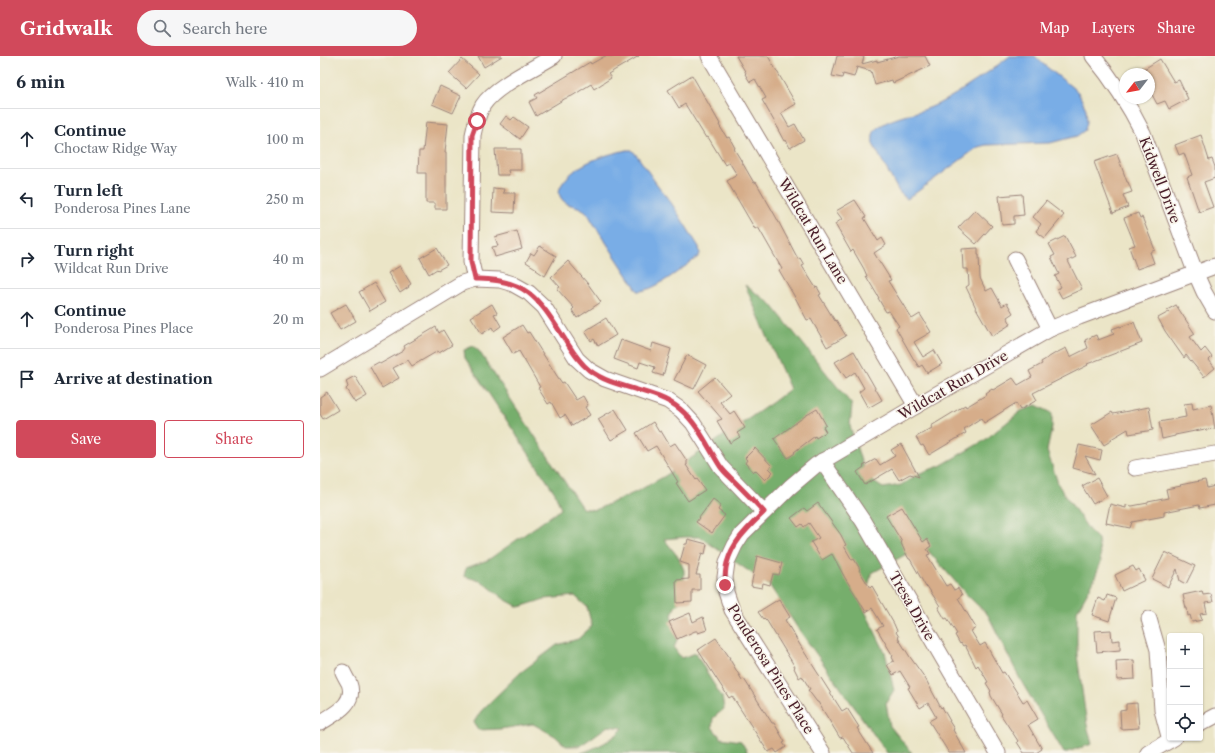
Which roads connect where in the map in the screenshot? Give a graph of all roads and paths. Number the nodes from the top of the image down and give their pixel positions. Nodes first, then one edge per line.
1 (554, 56) edge
2 (709, 56) edge
3 (1093, 56) edge
4 (1014, 259) dead end
5 (1215, 266) edge
6 (1196, 274) junction
7 (475, 279) junction
8 (1215, 311) edge
9 (1050, 329) junction
10 (320, 369) edge
11 (916, 406) junction
12 (1215, 454) edge
13 (822, 462) junction
14 (1135, 468) dead end
15 (764, 512) junction
16 (728, 559) joint
17 (1149, 619) dead end
18 (343, 672) dead end
19 (1215, 716) edge
20 (1203, 722) edge
21 (320, 723) edge
22 (1167, 724) edge
23 (1169, 741) edge
24 (823, 753) edge
25 (998, 753) edge
26 (1148, 753) edge

1 - 7 street
2 - 11 street, Wildcat Run Lane
3 - 6 street, Kidwell Drive
4 - 9 street
5 - 6 street, Wildcat Run Drive
6 - 8 street, Kidwell Drive
6 - 9 street, Wildcat Run Drive
7 - 10 street
7 - 15 street
9 - 11 street, Wildcat Run Drive
11 - 13 street, Wildcat Run Drive
12 - 14 street
13 - 15 street, Wildcat Run Drive
13 - 25 street, Tresa Drive
15 - 16 street, Wildcat Run Drive
16 - 24 street, Ponderosa Pines Place
17 - 22 street
18 - 21 street
19 - 20 street
23 - 26 street

